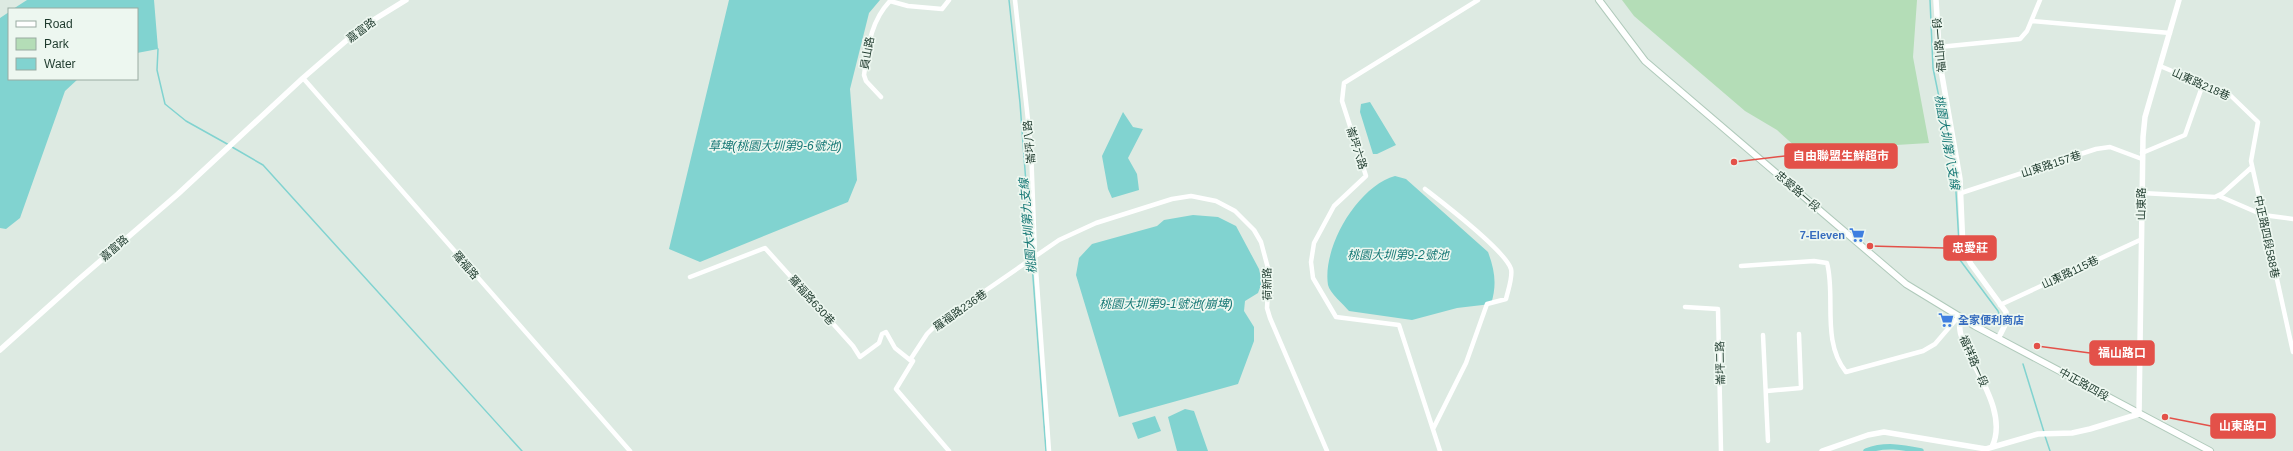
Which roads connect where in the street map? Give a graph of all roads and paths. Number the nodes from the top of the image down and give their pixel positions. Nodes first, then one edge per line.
1 (406, 0) edge
2 (949, 0) edge
3 (1015, 0) edge
4 (1478, 0) edge
5 (1599, 0) edge
6 (1936, 0) edge
7 (2040, 0) edge
8 (2179, 0) edge
9 (2032, 20) junction
10 (2170, 33) junction
11 (1939, 47) junction
12 (2160, 66) junction
13 (303, 78) junction
14 (2203, 84) junction
15 (881, 97) dead end
16 (2258, 122) joint
17 (2142, 153) junction
18 (2142, 159) junction
19 (2252, 167) junction
20 (1425, 189) dead end
21 (1961, 193) junction
22 (2142, 193) junction
23 (2219, 196) junction
24 (2263, 215) junction
25 (2293, 219) edge
26 (2140, 240) junction
27 (1035, 256) junction
28 (1741, 266) dead end
29 (690, 277) dead end
30 (2000, 305) junction
31 (1685, 307) dead end
32 (1959, 316) junction
33 (1763, 334) dead end
34 (1799, 334) dead end
35 (1999, 337) junction
36 (0, 350) edge
37 (2293, 352) edge
38 (910, 360) junction
39 (1767, 391) junction
40 (2139, 414) junction
41 (1433, 429) junction
42 (1768, 441) dead end
43 (1991, 449) edge
44 (630, 451) edge
45 (949, 451) edge
46 (1049, 451) edge
47 (1327, 451) edge
48 (1440, 451) edge
49 (1721, 451) edge
50 (1822, 451) edge
51 (2210, 451) edge

1 - 13 street, 嘉富路
2 - 15 street, 員山路
3 - 27 street, 崙坪八路
4 - 41 street, 崙坪六路
5 - 32 main road, 忠愛路一段
6 - 11 street, 福山路一段
7 - 9 street
8 - 10 street, 山東路
9 - 10 street
9 - 11 street
10 - 12 street, 山東路
11 - 21 street, 福山路一段
12 - 14 street, 山東路218巷
12 - 17 street, 山東路
13 - 36 street, 嘉富路
13 - 44 street, 羅福路
14 - 16 street, 山東路218巷
14 - 17 street
16 - 19 street, 中正路四段588巷
17 - 18 street, 山東路
18 - 21 street, 山東路157巷
18 - 22 street, 山東路
19 - 23 street
19 - 24 street, 中正路四段588巷
20 - 41 street
21 - 30 street, 福山路一段
22 - 23 street
22 - 26 street, 山東路
23 - 24 street
24 - 25 street
24 - 37 street, 中正路四段588巷
26 - 30 street, 山東路115巷
26 - 40 street, 山東路
27 - 38 street, 羅福路236巷
27 - 46 street, 崙坪八路
27 - 47 street, 荷新路
28 - 32 street
29 - 38 street, 羅福路630巷
30 - 35 street, 福山路一段
31 - 49 street, 崙坪二路
32 - 35 main road, 中正路四段
32 - 43 street, 福祥路一段
33 - 39 street
34 - 39 street
35 - 40 main road, 中正路四段
38 - 45 street, 羅福路236巷
39 - 42 street
40 - 43 street
40 - 51 main road, 中正路四段
41 - 48 street, 崙坪六路
43 - 50 street

